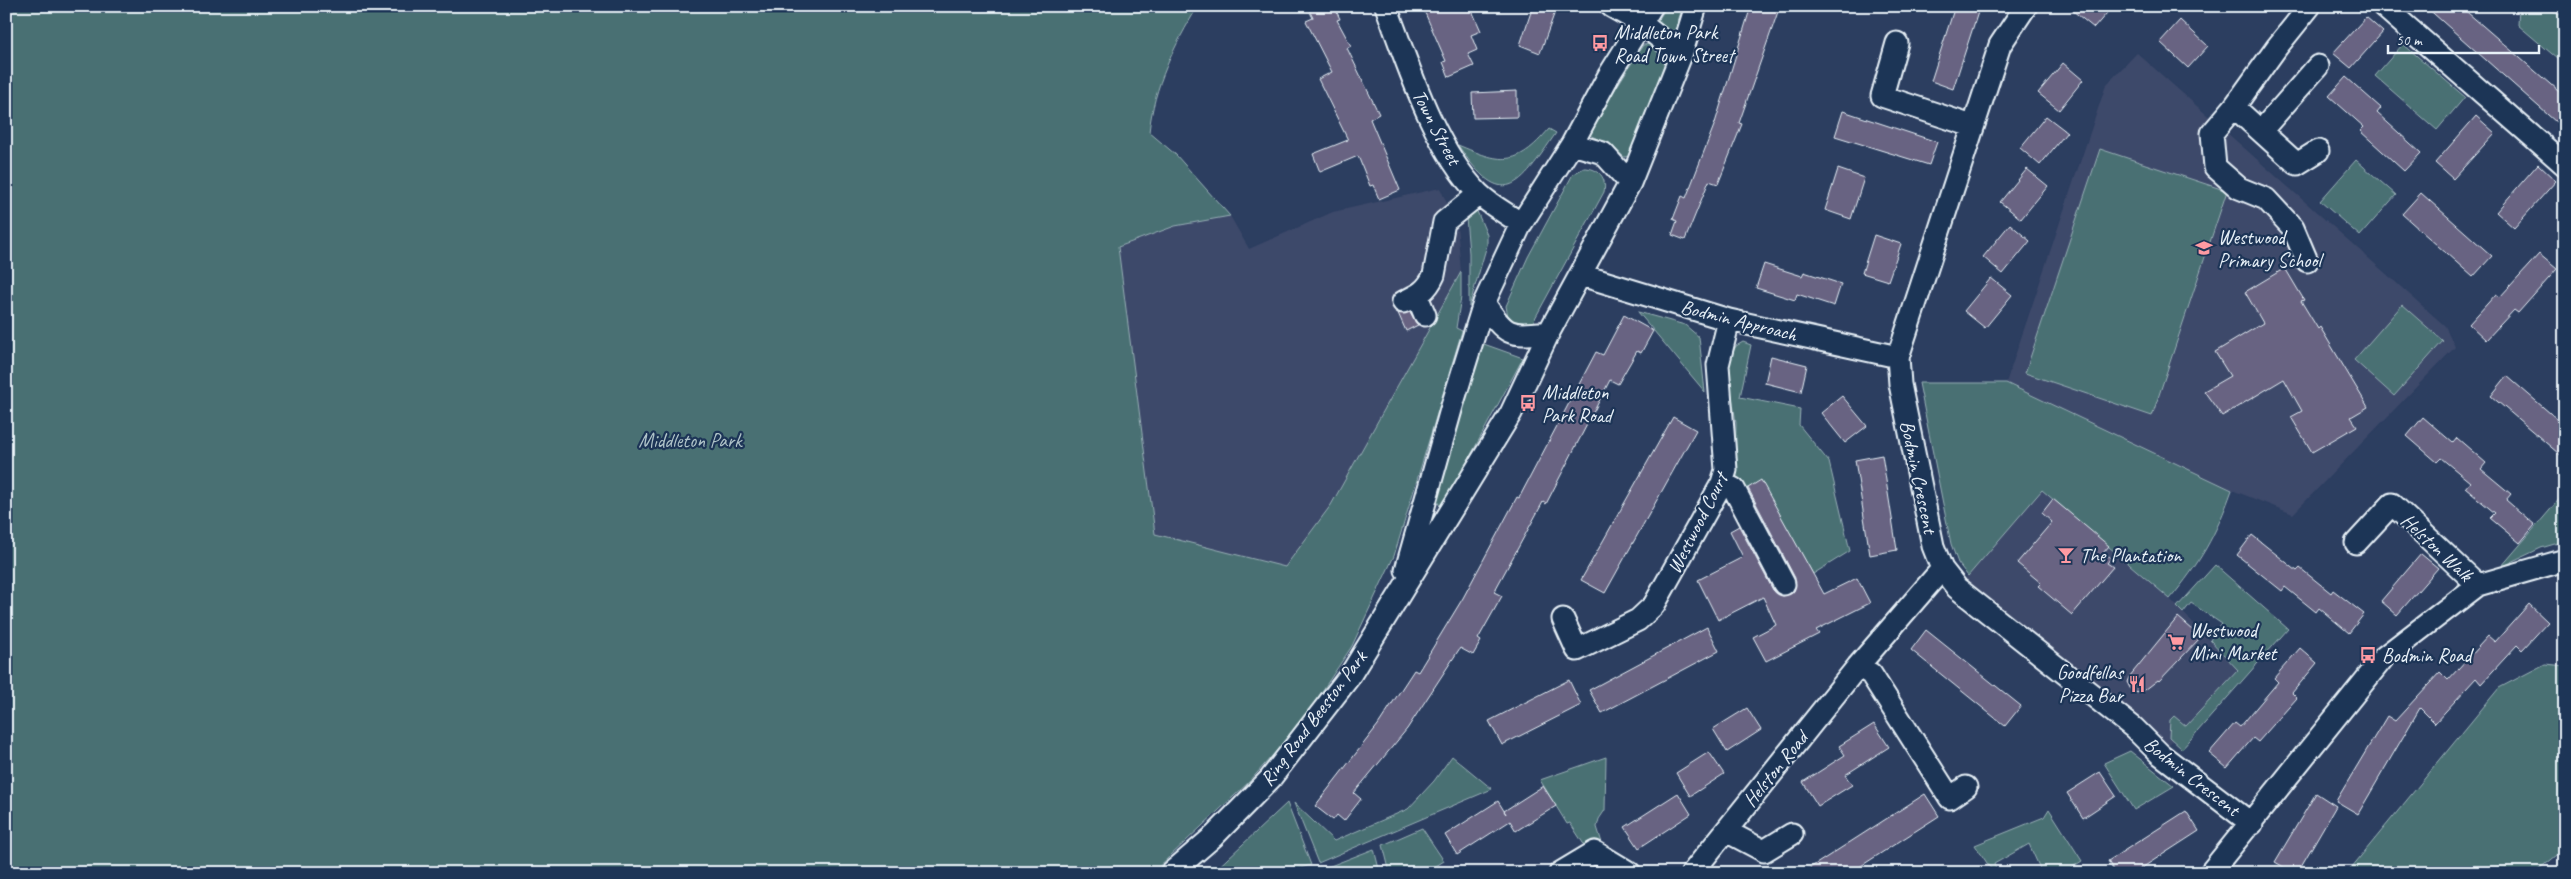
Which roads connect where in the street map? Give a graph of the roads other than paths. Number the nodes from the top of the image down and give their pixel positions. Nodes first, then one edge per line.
1 (1386, 6) edge
2 (1612, 6) edge
3 (1696, 6) edge
4 (2026, 6) edge
5 (2310, 6) edge
6 (2383, 6) edge
7 (1646, 15) edge
8 (1897, 43) dead end
9 (1681, 55) junction
10 (2318, 66) dead end
11 (2234, 107) junction
12 (1972, 126) junction
13 (2261, 131) junction
14 (1572, 144) junction
15 (2318, 151) dead end
16 (2565, 165) edge
17 (1630, 183) junction
18 (1479, 194) junction
19 (1522, 224) junction
20 (2308, 261) dead end
21 (1581, 275) junction
22 (1484, 303) junction
23 (1425, 315) dead end
24 (1729, 320) junction
25 (1549, 332) junction
26 (1898, 357) junction
27 (1722, 483) junction
28 (2356, 543) dead end
29 (2565, 560) edge
30 (1942, 569) junction
31 (1784, 584) dead end
32 (2478, 585) junction
33 (1399, 594) junction
34 (1563, 619) dead end
35 (1858, 666) junction
36 (1966, 787) dead end
37 (2252, 824) junction
38 (1726, 831) junction
39 (1792, 834) dead end
40 (1171, 873) edge
41 (1560, 873) edge
42 (1630, 873) edge
43 (1692, 873) edge
44 (2210, 873) edge

1 - 18 street, Town Street
2 - 7 street
3 - 9 street
4 - 12 street, Bodmin Crescent
5 - 11 street
6 - 16 street
7 - 9 street
7 - 14 street
8 - 12 street
9 - 17 street
10 - 13 street
11 - 13 street
11 - 20 street
12 - 26 street, Bodmin Crescent
13 - 15 street
14 - 17 street
14 - 19 street
17 - 21 street
18 - 19 street, Town Street
18 - 23 street
19 - 22 street, Ring Road Beeston Park
21 - 24 street, Bodmin Approach
21 - 25 street, Ring Road Beeston Park
22 - 25 street
22 - 33 street, Ring Road Beeston Park
24 - 26 street, Bodmin Approach
24 - 27 street, Westwood Court
25 - 33 street, Ring Road Beeston Park
26 - 30 street, Bodmin Crescent
27 - 31 street
27 - 34 street, Westwood Court
28 - 32 street, Helston Walk
29 - 32 street
30 - 35 street, Helston Road
30 - 37 street, Bodmin Crescent
32 - 37 street
33 - 40 street, Ring Road Beeston Park
35 - 36 street
35 - 38 street, Helston Road
37 - 44 street
38 - 39 street
38 - 43 street, Helston Road
41 - 42 street

